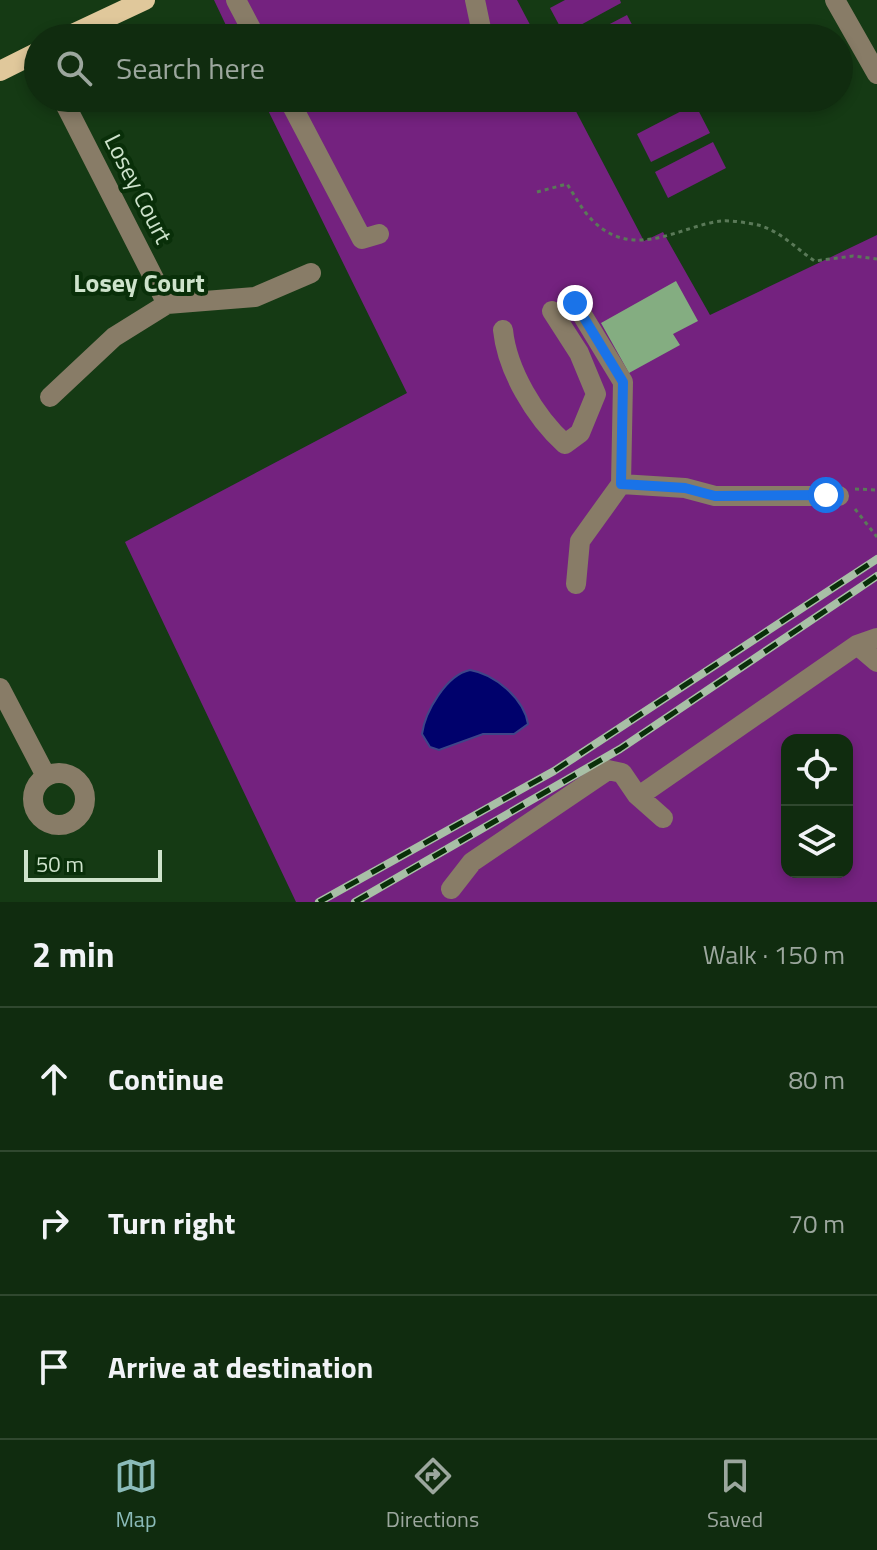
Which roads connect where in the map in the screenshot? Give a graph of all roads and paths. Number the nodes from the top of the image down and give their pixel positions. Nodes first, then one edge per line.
1 (145, 0) edge
2 (236, 0) edge
3 (475, 0) edge
4 (835, 0) edge
5 (125, 4) edge
6 (89, 24) edge
7 (249, 24) edge
8 (480, 24) edge
9 (849, 24) edge
10 (853, 32) edge
11 (24, 59) edge
12 (0, 71) edge
13 (877, 74) edge
14 (69, 112) edge
15 (295, 112) edge
16 (537, 192) dead end
17 (379, 234) dead end
18 (877, 259) edge
19 (311, 273) dead end
20 (575, 303) dead end
21 (167, 304) junction
22 (552, 311) dead end
23 (503, 330) dead end
24 (50, 397) dead end
25 (621, 484) junction
26 (839, 496) joint
27 (877, 537) edge
28 (576, 584) dead end
29 (877, 638) edge
30 (857, 645) junction
31 (877, 662) edge
32 (0, 688) edge
33 (46, 776) dead end
34 (639, 796) junction
35 (663, 818) dead end
36 (451, 889) dead end

1 - 5 main road
2 - 7 street
3 - 8 street
4 - 9 street
5 - 6 main road
10 - 13 street
11 - 12 main road
14 - 21 street, Losey Court
15 - 17 street
16 - 18 path
19 - 21 street
20 - 25 street
21 - 24 street
22 - 23 street
25 - 26 street
25 - 28 street
26 - 27 path
29 - 30 street
30 - 31 street
30 - 34 street
32 - 33 street
34 - 35 street
34 - 36 street

